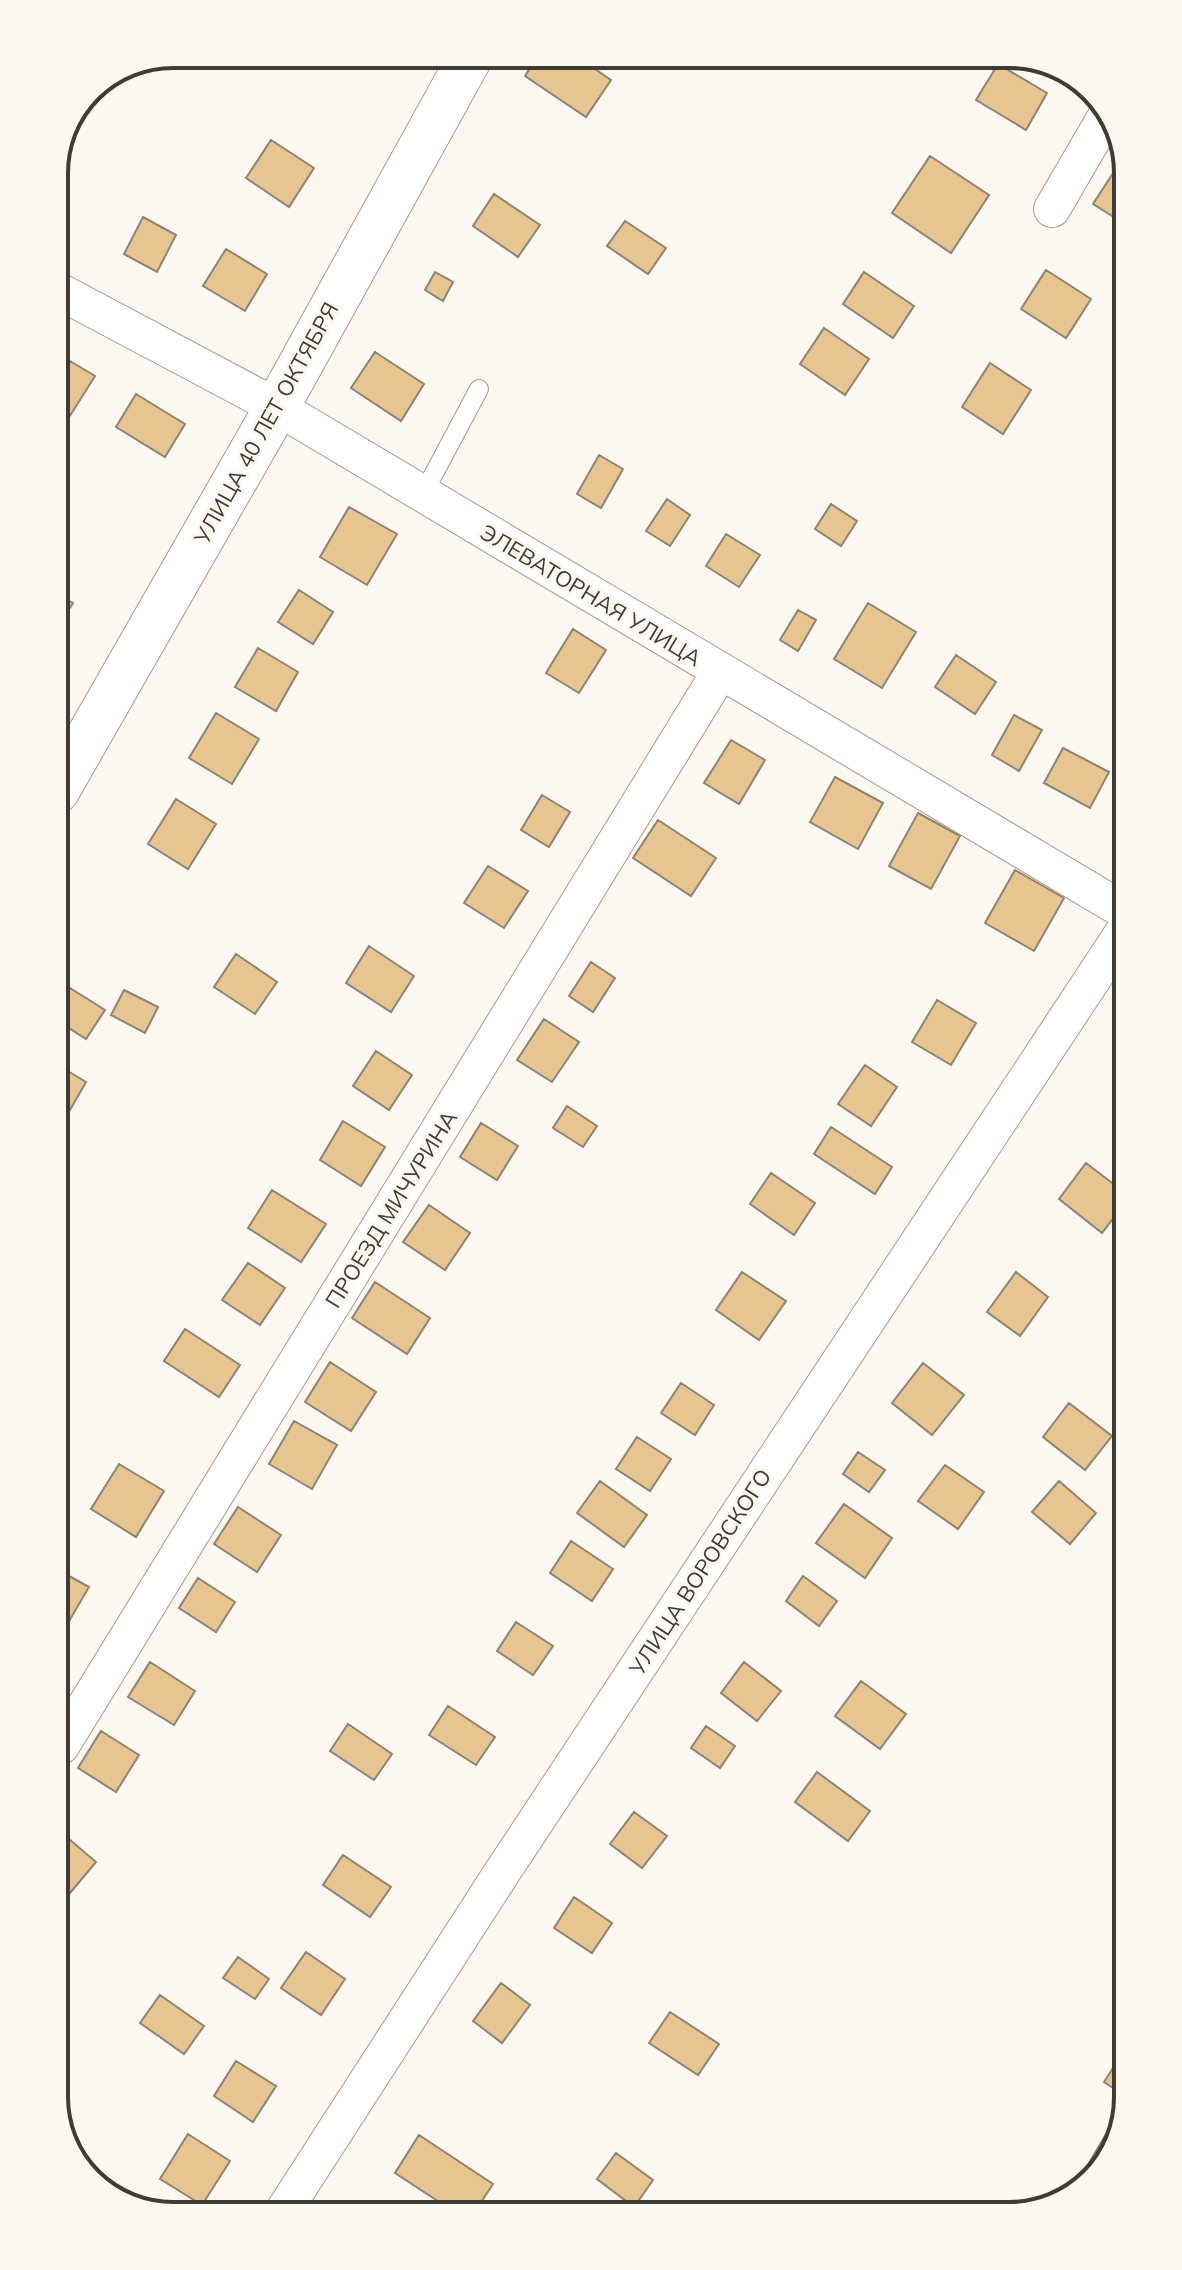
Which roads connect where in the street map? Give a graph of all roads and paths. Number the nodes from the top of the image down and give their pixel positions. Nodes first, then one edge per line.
1 (464, 68) edge
2 (1101, 124) edge
3 (1052, 209) dead end
4 (68, 296) edge
5 (479, 389) dead end
6 (277, 407) junction
7 (423, 494) junction
8 (720, 672) junction
9 (68, 772) edge
10 (1114, 905) edge
11 (1114, 947) edge
12 (68, 1735) edge
13 (289, 2202) edge

1 - 6 street, УЛИЦА 40 ЛЕТ ОКТЯБРЯ
2 - 3 street
4 - 6 street, ЭЛЕВАТОРНАЯ УЛИЦА
5 - 7 lane
6 - 7 street, ЭЛЕВАТОРНАЯ УЛИЦА
6 - 9 street, УЛИЦА 40 ЛЕТ ОКТЯБРЯ
7 - 8 street, ЭЛЕВАТОРНАЯ УЛИЦА
8 - 10 street, ЭЛЕВАТОРНАЯ УЛИЦА
8 - 12 street, ПРОЕЗД МИЧУРИНА
11 - 13 street, УЛИЦА ВОРОВСКОГО

